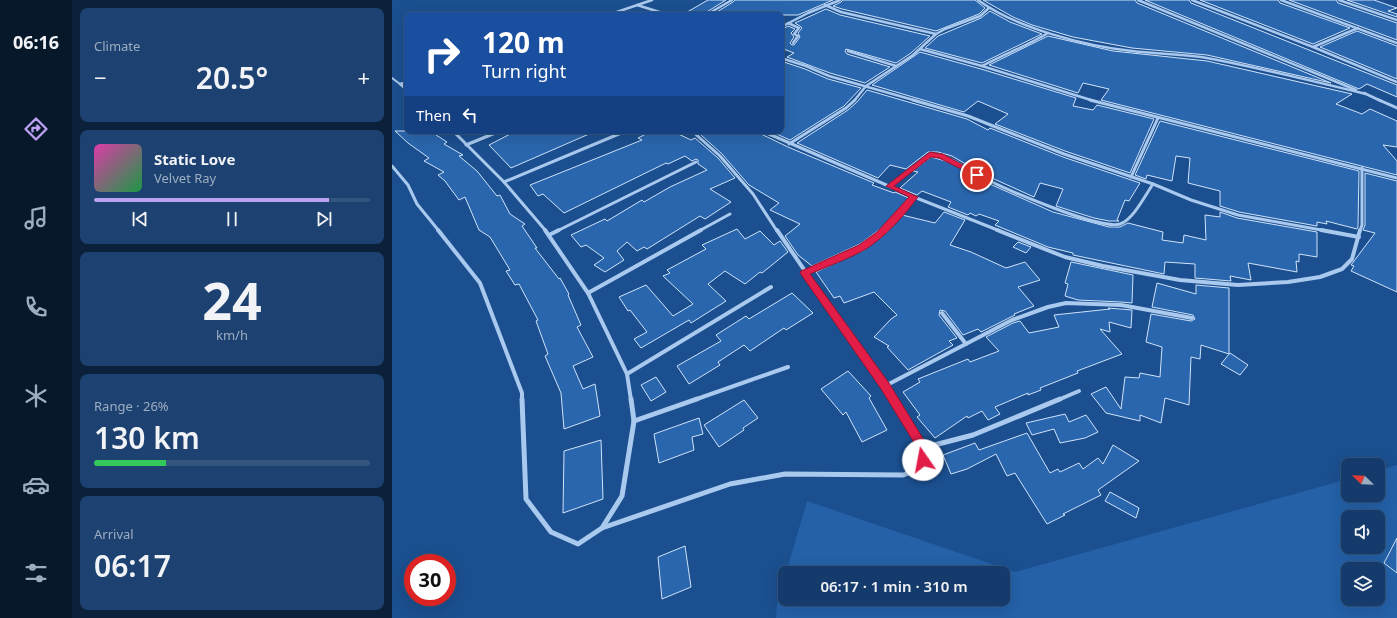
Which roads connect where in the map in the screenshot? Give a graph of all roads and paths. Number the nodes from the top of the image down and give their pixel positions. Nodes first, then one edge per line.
1 (652, 0) edge
2 (732, 0) edge
3 (840, 0) edge
4 (978, 0) edge
5 (1138, 0) edge
6 (1192, 0) edge
7 (1281, 0) edge
8 (1339, 0) edge
9 (637, 5) junction
10 (825, 5) junction
11 (989, 8) junction
12 (617, 12) edge
13 (659, 12) edge
14 (711, 12) edge
15 (1397, 20) edge
16 (788, 23) junction
17 (784, 25) edge
18 (1358, 28) junction
19 (1048, 33) junction
20 (936, 34) junction
21 (793, 43) dead end
22 (1397, 43) edge
23 (1313, 47) junction
24 (920, 49) junction
25 (848, 51) dead end
26 (784, 59) edge
27 (896, 66) junction
28 (982, 66) junction
29 (392, 78) edge
30 (1397, 82) edge
31 (404, 83) edge
32 (400, 84) junction
33 (866, 86) junction
34 (404, 87) edge
35 (1366, 94) junction
36 (1397, 108) edge
37 (1158, 118) junction
38 (456, 134) edge
39 (493, 134) edge
40 (619, 134) edge
41 (695, 134) edge
42 (768, 134) edge
43 (789, 144) junction
44 (466, 145) junction
45 (696, 162) dead end
46 (392, 166) edge
47 (1362, 168) junction
48 (1131, 177) junction
49 (1397, 178) edge
50 (504, 182) junction
51 (1153, 184) junction
52 (889, 186) junction
53 (914, 197) junction
54 (730, 214) dead end
55 (549, 235) junction
56 (1359, 237) junction
57 (804, 273) junction
58 (771, 287) dead end
59 (588, 294) junction
60 (942, 313) dead end
61 (1192, 318) dead end
62 (966, 344) junction
63 (788, 367) dead end
64 (627, 374) junction
65 (885, 386) junction
66 (1079, 391) dead end
67 (634, 421) junction
68 (923, 448) junction
69 (602, 528) junction

1 - 9 street
2 - 14 street
3 - 10 street
4 - 11 street
5 - 35 street
6 - 23 street
7 - 18 street
8 - 15 street
9 - 12 street
9 - 13 street
10 - 16 street
10 - 20 street
11 - 19 street
11 - 20 street
16 - 17 street
16 - 21 street
18 - 22 street
18 - 23 street
19 - 28 street
19 - 35 street
20 - 24 street
23 - 30 street
24 - 27 street
24 - 28 street
25 - 27 street
26 - 33 street
27 - 33 street
28 - 37 street
29 - 32 lane
31 - 32 street
32 - 34 street
33 - 43 street
33 - 48 street
35 - 36 street
37 - 47 street
37 - 48 street
38 - 44 street
39 - 44 street
40 - 50 street
41 - 57 street
42 - 43 street
43 - 52 street
44 - 50 street
45 - 55 street
46 - 69 street
47 - 49 street
47 - 56 street
48 - 51 street
50 - 55 street
51 - 52 street
51 - 56 street
52 - 53 street
53 - 56 street
53 - 57 street
54 - 59 street
55 - 59 street
57 - 65 street
58 - 64 street
59 - 64 street
60 - 62 street
61 - 62 street
62 - 65 street
63 - 67 street
64 - 67 street
65 - 68 street
66 - 68 street
67 - 69 street
68 - 69 street

